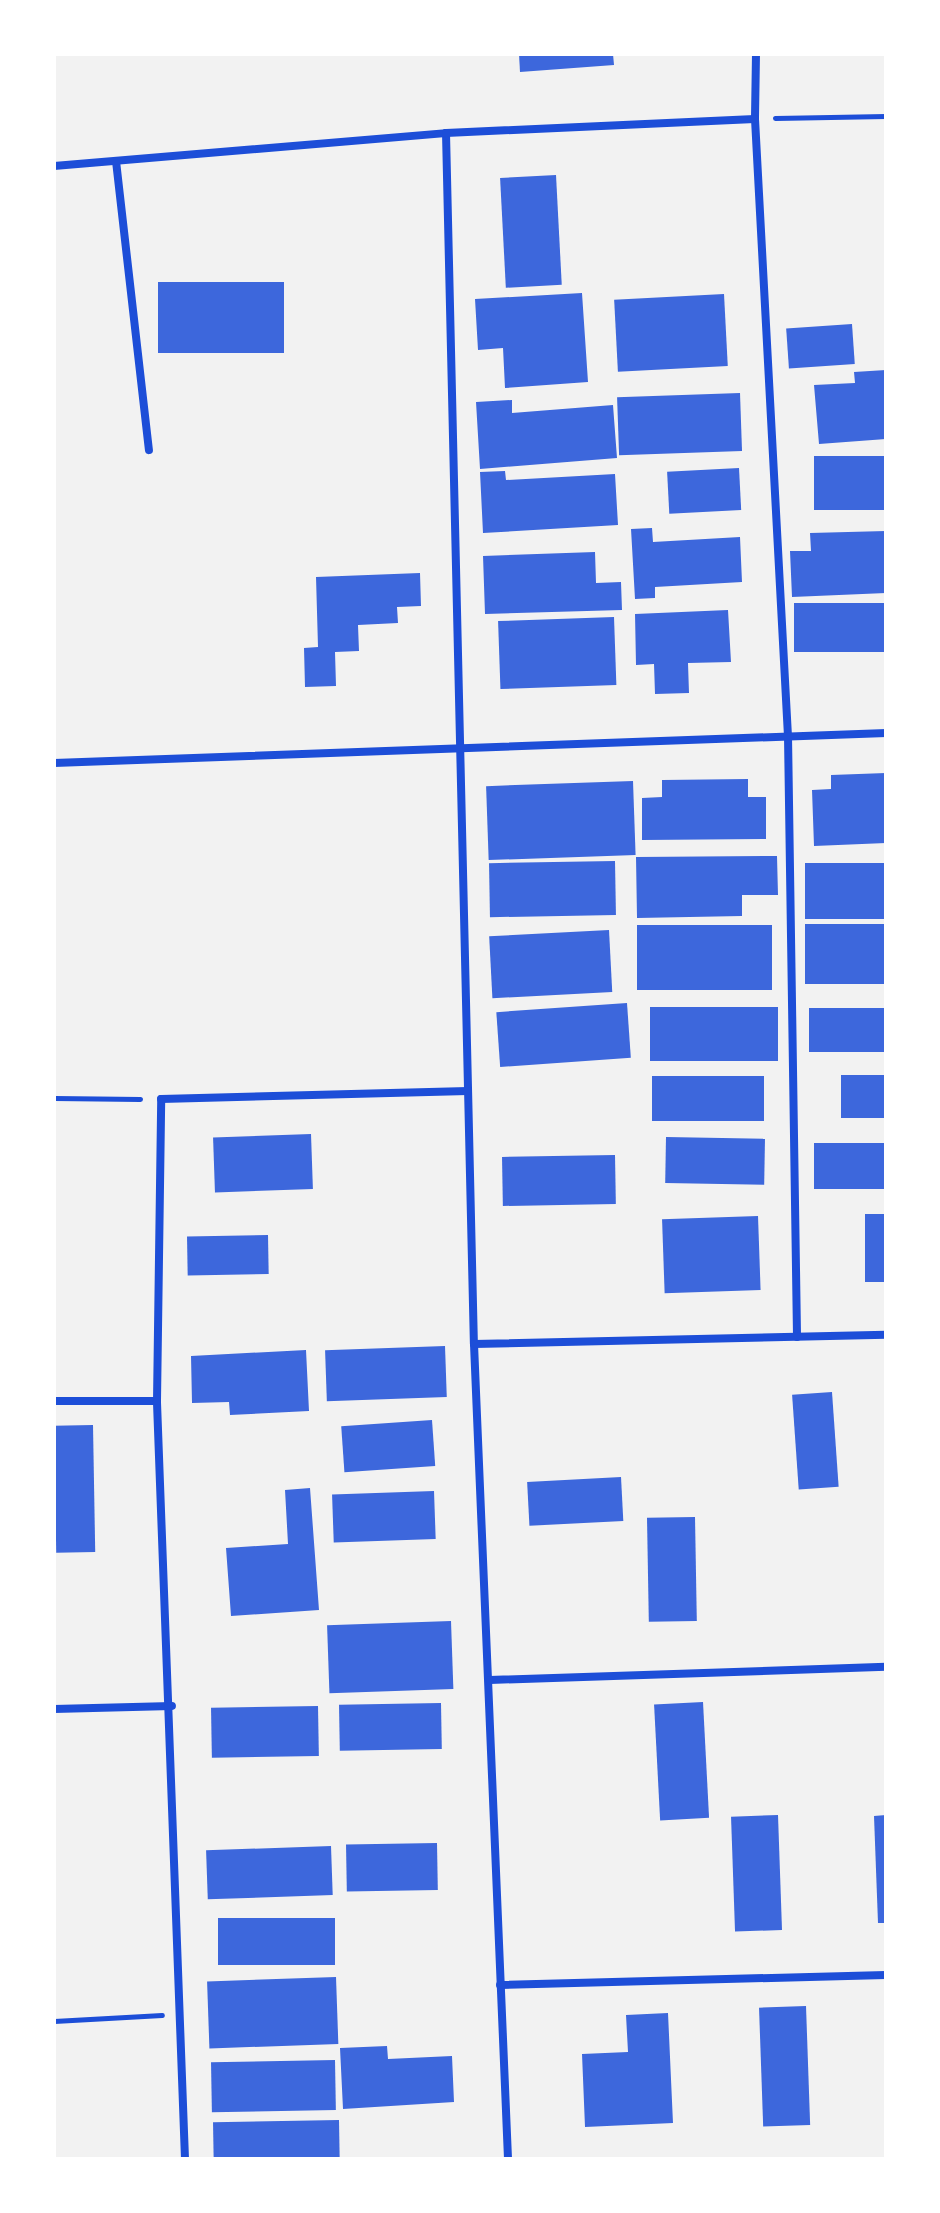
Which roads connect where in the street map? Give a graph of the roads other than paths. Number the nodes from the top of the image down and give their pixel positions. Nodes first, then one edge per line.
1 (756, 54) edge
2 (755, 119) junction
3 (446, 133) junction
4 (116, 161) junction
5 (54, 166) edge
6 (149, 450) dead end
7 (886, 733) edge
8 (788, 736) junction
9 (465, 751) junction
10 (54, 763) edge
11 (468, 1091) junction
12 (886, 1335) edge
13 (797, 1337) junction
14 (474, 1344) junction
15 (54, 1401) edge
16 (157, 1401) junction
17 (886, 1667) edge
18 (490, 1680) junction
19 (172, 1706) junction
20 (54, 1709) edge
21 (886, 1975) edge
22 (500, 1985) junction
23 (185, 2159) edge
24 (508, 2159) edge

1 - 2 street
2 - 3 street
2 - 8 street
3 - 4 street
3 - 9 street
4 - 5 street
4 - 6 street
7 - 8 street
8 - 9 street
8 - 13 street
9 - 10 street
9 - 11 street
11 - 14 street
11 - 16 street
12 - 13 street
13 - 14 street
14 - 18 street
15 - 16 street
16 - 19 street
17 - 18 street
18 - 22 street
19 - 20 street
19 - 23 street
21 - 22 street
22 - 24 street

